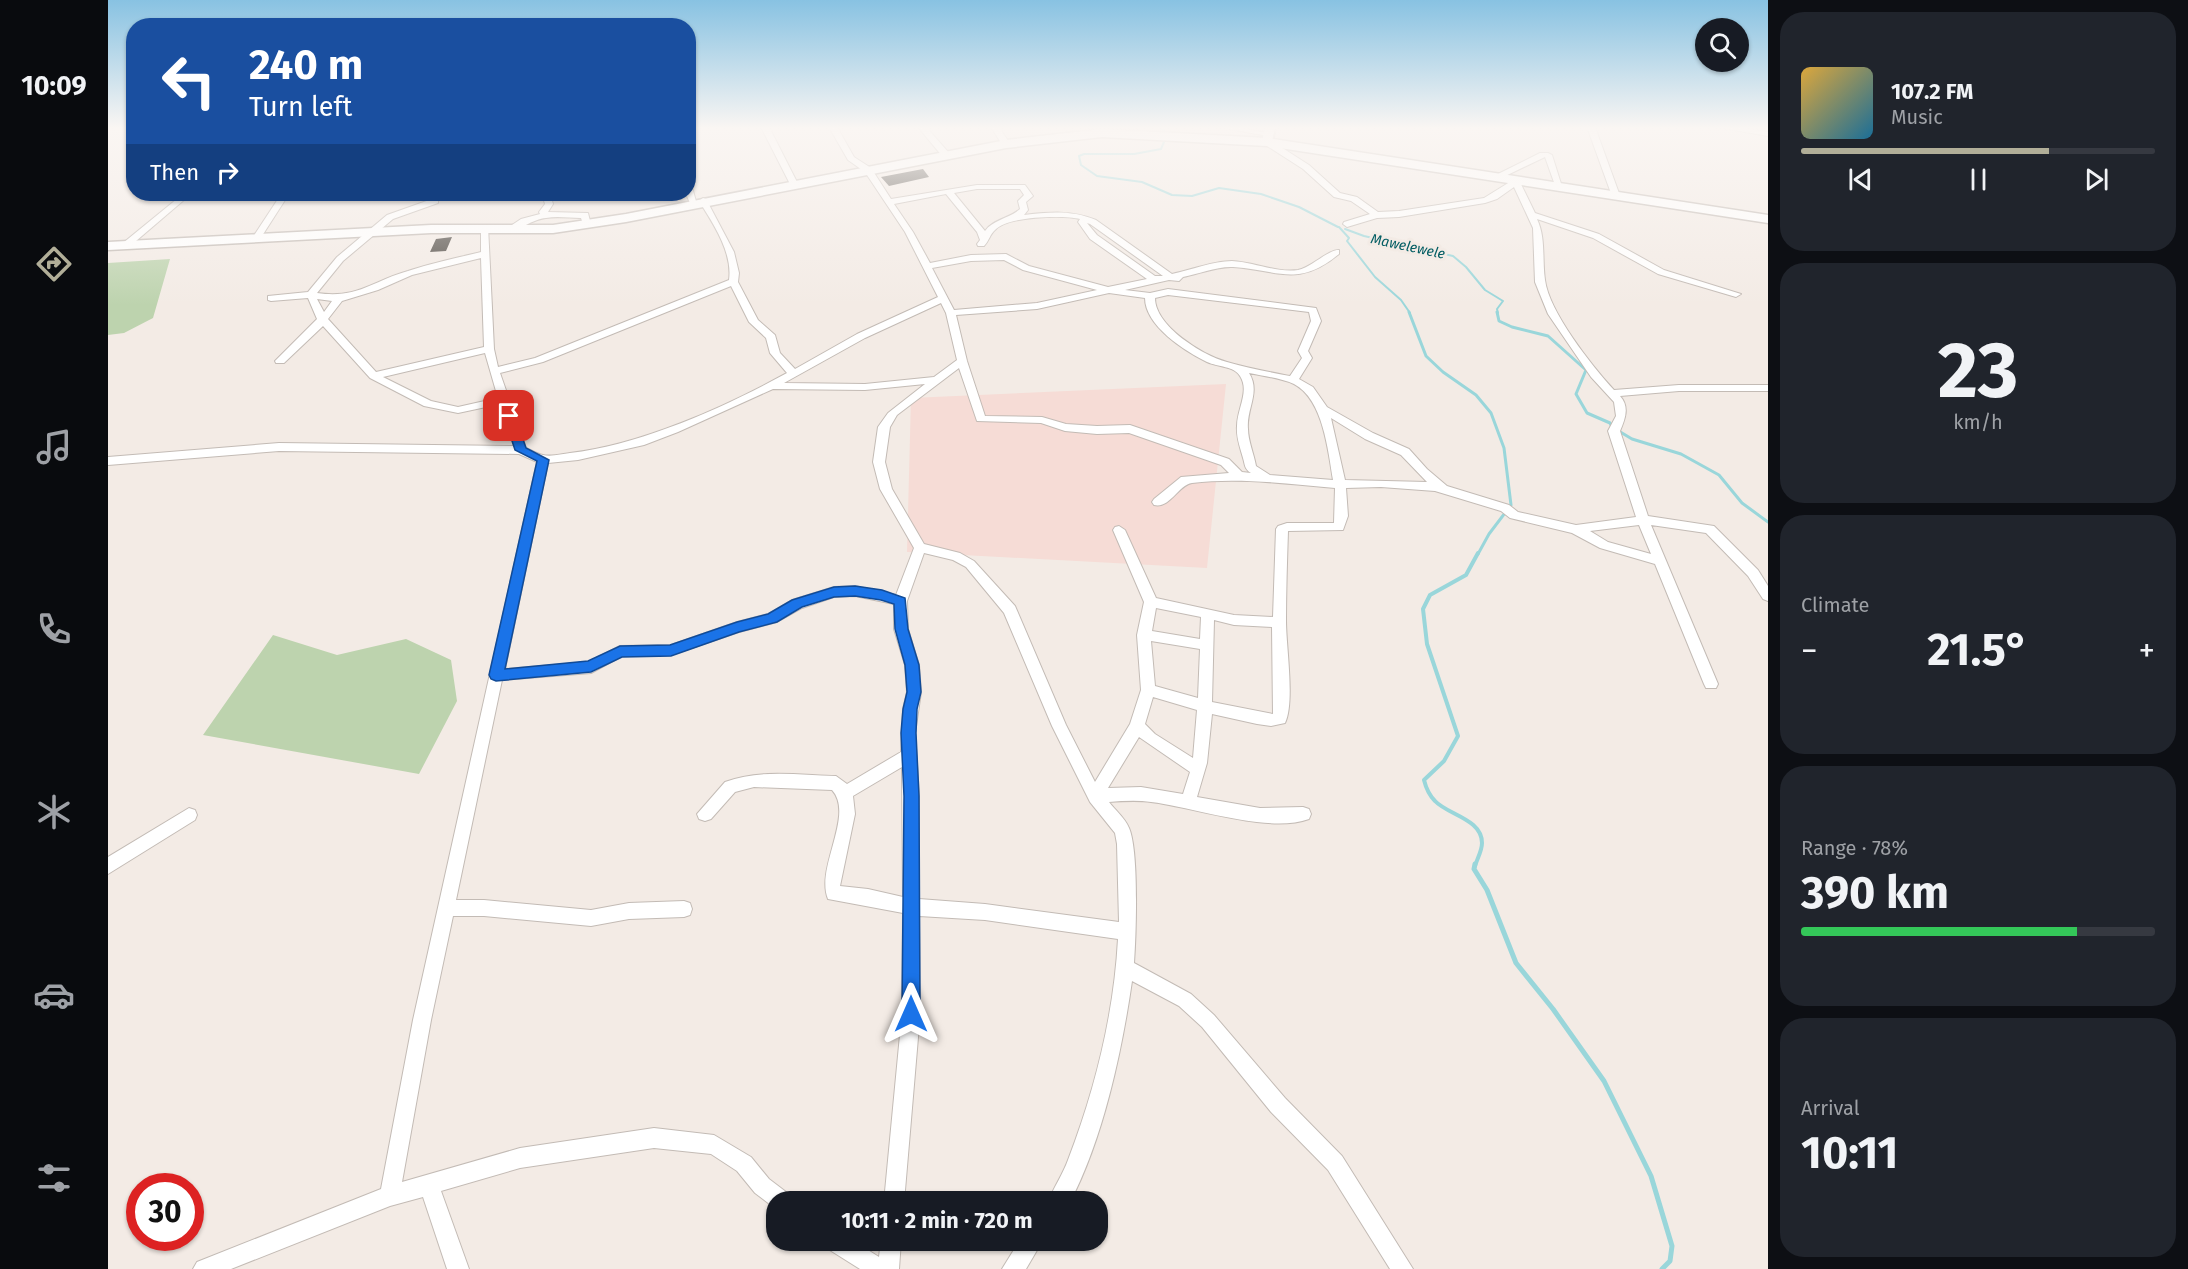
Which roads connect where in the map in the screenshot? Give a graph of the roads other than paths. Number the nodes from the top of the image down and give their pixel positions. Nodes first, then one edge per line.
1 (782, 186) edge
2 (879, 186) edge
3 (1327, 186) edge
4 (1509, 186) edge
5 (1518, 186) edge
6 (1547, 186) edge
7 (1612, 186) edge
8 (1560, 188) joint
9 (948, 191) junction
10 (1616, 196) junction
11 (696, 199) edge
12 (179, 201) edge
13 (282, 201) edge
14 (435, 201) dead end
15 (548, 201) edge
16 (698, 202) junction
17 (889, 202) junction
18 (545, 214) junction
19 (1376, 215) junction
20 (1531, 215) junction
21 (1015, 218) junction
22 (1086, 219) junction
23 (1768, 219) edge
24 (1347, 224) dead end
25 (587, 225) junction
26 (485, 228) junction
27 (512, 229) junction
28 (373, 231) junction
29 (257, 237) junction
30 (985, 240) junction
31 (126, 245) junction
32 (108, 246) edge
33 (1336, 252) dead end
34 (486, 254) junction
35 (971, 258) junction
36 (926, 267) junction
37 (1172, 278) junction
38 (1156, 281) junction
39 (734, 282) junction
40 (1107, 290) junction
41 (1168, 292) junction
42 (1736, 294) dead end
43 (311, 296) junction
44 (1150, 296) junction
45 (271, 298) dead end
46 (944, 298) junction
47 (339, 299) junction
48 (951, 313) junction
49 (322, 319) junction
50 (489, 349) junction
51 (280, 361) dead end
52 (962, 361) junction
53 (1240, 369) junction
54 (494, 371) junction
55 (794, 374) junction
56 (374, 376) junction
57 (934, 380) junction
58 (1293, 380) junction
59 (771, 386) junction
60 (1768, 388) edge
61 (1613, 393) junction
62 (504, 400) junction
63 (1323, 410) junction
64 (521, 450) junction
65 (543, 460) junction
66 (108, 461) edge
67 (1239, 476) junction
68 (1267, 478) junction
69 (1340, 484) junction
70 (1443, 489) junction
71 (1158, 502) dead end
72 (1643, 520) junction
73 (1576, 529) junction
74 (1119, 530) dead end
75 (920, 548) junction
76 (1659, 561) junction
77 (1768, 596) edge
78 (900, 602) junction
79 (1151, 602) junction
80 (1208, 613) junction
81 (1279, 622) junction
82 (1144, 634) junction
83 (1205, 645) junction
84 (496, 675) junction
85 (1711, 684) dead end
86 (1148, 690) junction
87 (1205, 705) junction
88 (1137, 726) junction
89 (909, 755) junction
90 (1198, 769) junction
91 (845, 793) junction
92 (1095, 797) junction
93 (1187, 802) junction
94 (705, 814) dead end
95 (1303, 814) dead end
96 (189, 815) dead end
97 (108, 866) edge
98 (911, 907) junction
99 (446, 908) junction
100 (684, 909) dead end
101 (1127, 932) junction
102 (1125, 967) junction
103 (429, 1186) junction
104 (769, 1191) edge
105 (895, 1191) edge
106 (1065, 1191) edge
107 (390, 1196) junction
108 (850, 1251) edge
109 (890, 1251) edge
110 (1025, 1251) edge
111 (204, 1269) edge
112 (458, 1269) edge
113 (879, 1269) edge
114 (888, 1269) edge
115 (1013, 1269) edge
116 (1402, 1269) edge

1 - 16 main road
2 - 17 street
3 - 19 street
4 - 19 street
5 - 20 street
6 - 8 main road
7 - 10 street
8 - 10 main road
9 - 17 street
9 - 21 street
9 - 30 street
10 - 23 main road
11 - 16 street
12 - 31 street
13 - 29 street
14 - 28 street
15 - 18 street
16 - 25 main road
16 - 39 street
17 - 36 street
18 - 25 street
18 - 27 street
19 - 24 street
20 - 42 street
20 - 61 street
21 - 22 street
21 - 30 street
22 - 37 street
22 - 38 street
25 - 27 main road
26 - 27 main road
26 - 28 main road
26 - 34 street
28 - 29 main road
28 - 43 street
29 - 31 main road
30 - 35 street
31 - 32 main road
33 - 37 street
34 - 47 street
34 - 50 street
35 - 36 street
35 - 40 street
36 - 46 street
37 - 38 street
37 - 41 street
38 - 40 street
39 - 54 street
39 - 55 street
40 - 44 street
40 - 48 street
41 - 44 street
41 - 58 street
43 - 45 street
43 - 47 street
43 - 49 street
44 - 53 street
46 - 48 street
46 - 55 street
47 - 49 street
48 - 52 street
49 - 51 street
49 - 56 street
50 - 54 street
50 - 56 street
52 - 57 street
52 - 67 street
53 - 58 street
53 - 68 street
54 - 62 street
55 - 59 street
56 - 62 street
57 - 59 street
57 - 75 street
58 - 63 street
59 - 65 street
60 - 61 street
61 - 72 street
62 - 64 street
63 - 69 street
63 - 70 street
64 - 65 street
64 - 66 street
65 - 84 street
67 - 68 street
67 - 71 street
68 - 69 street
69 - 70 street
69 - 81 street
70 - 73 street
72 - 73 street
72 - 76 street
72 - 77 street
73 - 76 street
74 - 79 street
75 - 78 street
75 - 92 street
76 - 85 street
78 - 84 street
78 - 89 street
79 - 80 street
79 - 82 street
80 - 81 street
80 - 83 street
81 - 87 street
82 - 83 street
82 - 86 street
83 - 87 street
84 - 99 street
86 - 87 street
86 - 88 street
87 - 90 street
88 - 90 street
88 - 92 street
89 - 91 street
89 - 98 street
90 - 93 street
91 - 94 street
91 - 98 street
92 - 93 street
92 - 101 street
93 - 95 street
96 - 97 street
98 - 101 street
98 - 105 street
99 - 100 street
99 - 107 street
101 - 102 street
102 - 106 street
102 - 116 street
103 - 104 street
103 - 107 street
103 - 112 street
107 - 111 street
108 - 113 street
109 - 114 street
110 - 115 street

